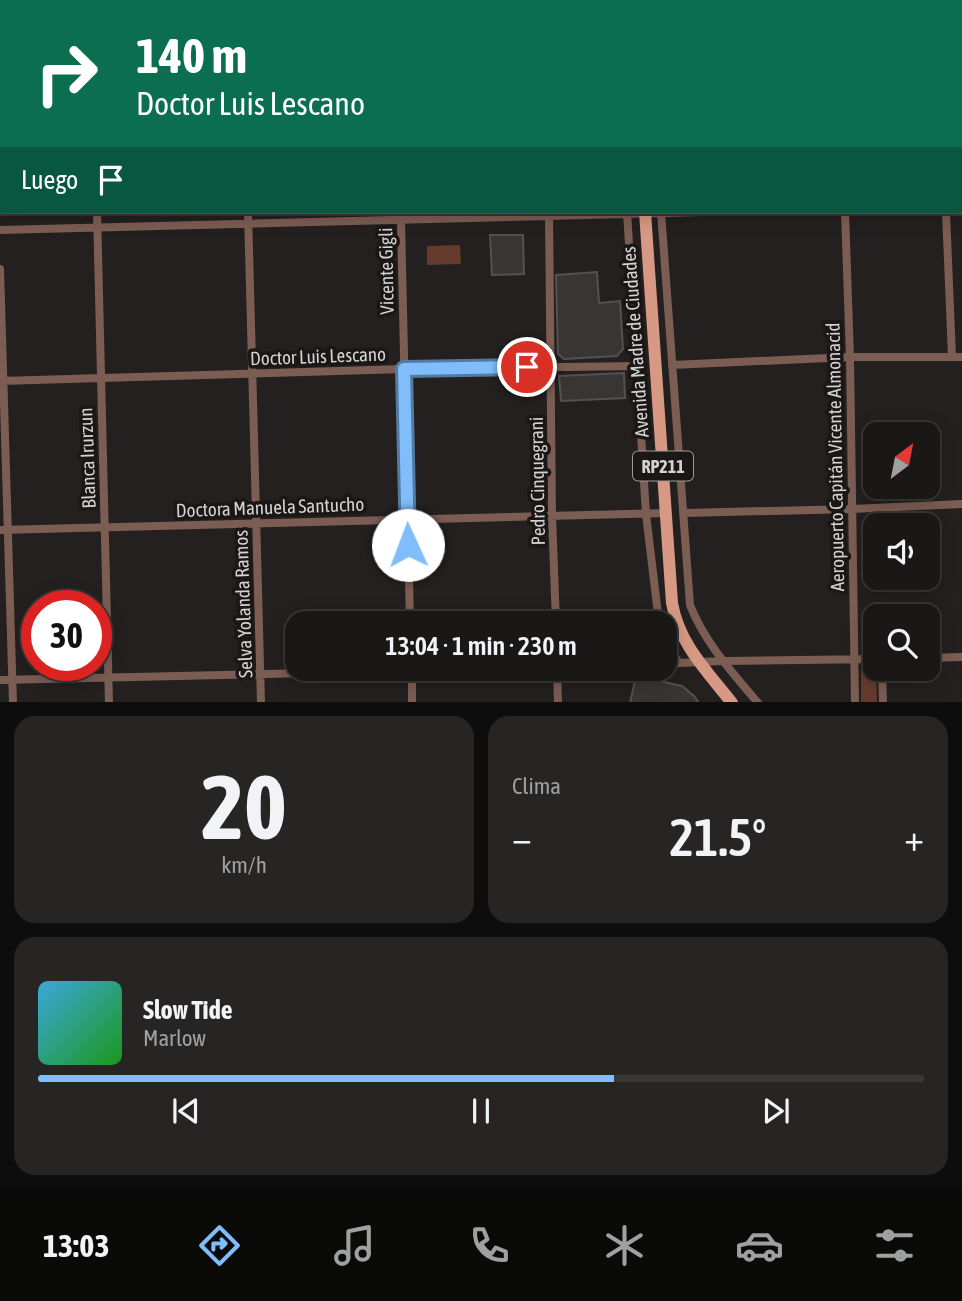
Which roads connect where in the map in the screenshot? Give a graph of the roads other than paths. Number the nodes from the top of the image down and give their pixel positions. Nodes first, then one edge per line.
1 (97, 214) edge
2 (248, 214) edge
3 (549, 214) edge
4 (627, 214) edge
5 (645, 214) edge
6 (661, 214) edge
7 (845, 214) edge
8 (946, 214) edge
9 (401, 216) edge
10 (248, 224) junction
11 (97, 228) junction
12 (0, 230) edge
13 (0, 268) edge
14 (849, 357) junction
15 (952, 357) junction
16 (962, 357) edge
17 (672, 365) junction
18 (637, 366) junction
19 (551, 367) junction
20 (404, 369) junction
21 (253, 374) junction
22 (100, 378) junction
23 (2, 381) edge
24 (962, 504) edge
25 (852, 509) junction
26 (667, 513) junction
27 (683, 513) junction
28 (646, 514) junction
29 (552, 516) junction
30 (407, 519) junction
31 (256, 523) junction
32 (104, 528) junction
33 (4, 530) edge
34 (106, 590) edge
35 (410, 611) edge
36 (556, 611) edge
37 (658, 611) edge
38 (962, 657) edge
39 (940, 658) edge
40 (677, 660) edge
41 (853, 660) junction
42 (863, 660) edge
43 (723, 661) junction
44 (700, 662) junction
45 (679, 663) joint
46 (285, 674) edge
47 (260, 675) junction
48 (112, 678) edge
49 (0, 680) edge
50 (12, 680) junction
51 (21, 680) edge
52 (108, 681) edge
53 (412, 681) edge
54 (557, 681) edge
55 (882, 681) edge
56 (13, 702) edge
57 (109, 702) edge
58 (261, 702) edge
59 (412, 702) edge
60 (558, 702) edge
61 (732, 702) edge
62 (758, 702) edge
63 (855, 702) edge
64 (883, 702) edge

1 - 11 street, Blanca Irurzun
2 - 10 street, Selva Yolanda Ramos
3 - 9 street
3 - 19 street, Pedro Cinquegrani
4 - 18 street
5 - 26 main road, Avenida Madre de Ciudades / RP211
6 - 17 street
7 - 14 street, Aeropuerto Capitán Vicente Almonacid
8 - 15 street
9 - 10 street
9 - 20 street, Vicente Gigli
10 - 11 street
10 - 21 street, Selva Yolanda Ramos
11 - 12 street
11 - 22 street, Blanca Irurzun
13 - 23 street
14 - 15 street
14 - 17 street
14 - 25 street, Aeropuerto Capitán Vicente Almonacid
15 - 16 street
17 - 27 street
18 - 19 street, Doctor Luis Lescano
18 - 28 street
19 - 20 street, Doctor Luis Lescano
19 - 29 street, Pedro Cinquegrani
20 - 21 street, Doctor Luis Lescano
20 - 30 street, Vicente Gigli
21 - 22 street, Doctor Luis Lescano
21 - 31 street, Selva Yolanda Ramos
22 - 23 street, Doctor Luis Lescano
22 - 32 street, Blanca Irurzun
23 - 33 street
24 - 25 street
25 - 27 street
25 - 41 street, Aeropuerto Capitán Vicente Almonacid
26 - 28 street, Doctora Manuela Santucho
26 - 44 main road, Avenida Madre de Ciudades / RP211
27 - 43 street
28 - 29 street, Doctora Manuela Santucho
28 - 37 street
29 - 30 street, Doctora Manuela Santucho
29 - 36 street, Pedro Cinquegrani
30 - 31 street, Doctora Manuela Santucho
30 - 35 street, Vicente Gigli
31 - 32 street, Doctora Manuela Santucho
31 - 47 street, Selva Yolanda Ramos
32 - 33 street, Doctora Manuela Santucho
32 - 34 street, Blanca Irurzun
33 - 50 street
38 - 39 street
40 - 45 street
41 - 42 street
41 - 43 street
41 - 63 street, Aeropuerto Capitán Vicente Almonacid
43 - 44 street
43 - 62 street
44 - 45 street
44 - 61 main road, Avenida Madre de Ciudades / RP211
46 - 47 street
47 - 48 street
47 - 58 street, Selva Yolanda Ramos
49 - 50 street
50 - 51 street
50 - 56 street
52 - 57 street, Blanca Irurzun
53 - 59 street
54 - 60 street
55 - 64 street

